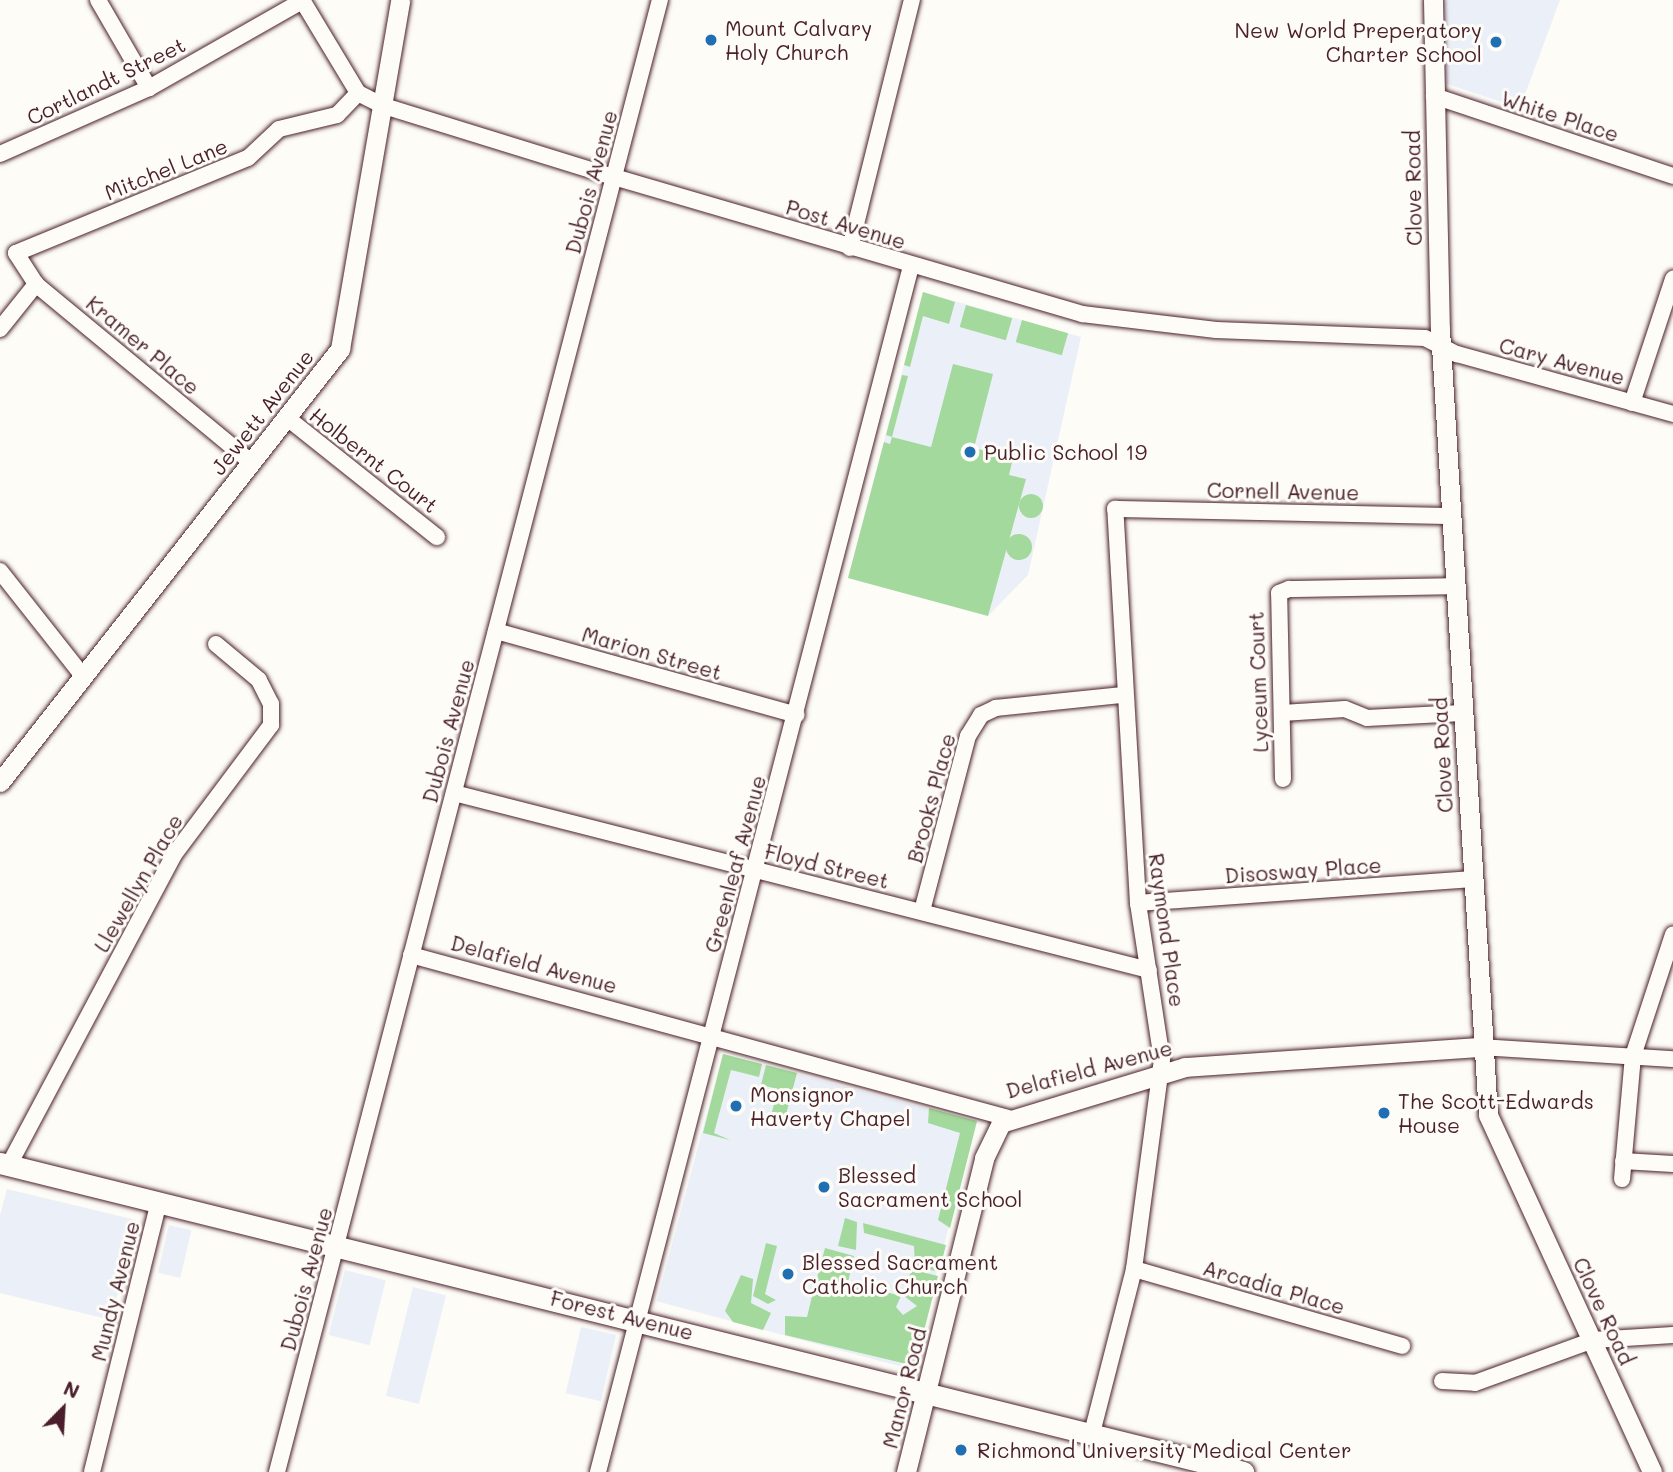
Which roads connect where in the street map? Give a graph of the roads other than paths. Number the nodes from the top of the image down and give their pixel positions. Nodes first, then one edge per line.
1 (98, 0) edge
2 (302, 0) edge
3 (400, 0) edge
4 (660, 0) edge
5 (912, 0) edge
6 (1433, 0) edge
7 (149, 88) junction
8 (358, 93) junction
9 (1434, 96) junction
10 (384, 106) junction
11 (0, 154) edge
12 (1673, 176) edge
13 (614, 177) junction
14 (850, 248) junction
15 (16, 253) joint
16 (911, 266) junction
17 (1673, 279) edge
18 (36, 284) junction
19 (0, 329) edge
20 (1441, 345) junction
21 (1632, 402) junction
22 (1673, 414) edge
23 (286, 417) junction
24 (252, 463) junction
25 (1115, 509) joint
26 (1450, 516) junction
27 (437, 537) dead end
28 (0, 571) edge
29 (1455, 586) junction
30 (496, 631) junction
31 (216, 644) dead end
32 (82, 675) junction
33 (1122, 695) junction
34 (1282, 713) junction
35 (1462, 713) junction
36 (796, 715) junction
37 (1283, 779) dead end
38 (0, 782) edge
39 (454, 793) junction
40 (755, 869) junction
41 (1472, 879) junction
42 (1138, 903) junction
43 (922, 911) junction
44 (1673, 934) edge
45 (411, 955) junction
46 (1149, 970) junction
47 (712, 1034) junction
48 (1480, 1047) junction
49 (1633, 1056) junction
50 (1673, 1059) edge
51 (1162, 1072) junction
52 (1008, 1118) junction
53 (1623, 1161) junction
54 (4, 1164) edge
55 (1673, 1164) edge
56 (1622, 1179) dead end
57 (159, 1202) junction
58 (337, 1245) junction
59 (1134, 1269) junction
60 (638, 1319) junction
61 (1673, 1335) edge
62 (1593, 1340) junction
63 (1402, 1346) dead end
64 (1442, 1381) dead end
65 (927, 1390) junction
66 (1092, 1433) junction
67 (1203, 1467) edge
68 (92, 1472) edge
69 (277, 1472) edge
70 (598, 1472) edge
71 (906, 1472) edge
72 (1243, 1472) edge
73 (1653, 1472) edge

1 - 7 street
2 - 7 street, Cortlandt Street
2 - 8 street
3 - 10 street, Jewett Avenue
4 - 13 street, Dubois Avenue
5 - 14 street
6 - 9 street, Clove Road
7 - 11 street, Cortlandt Street
8 - 10 street, Post Avenue
8 - 15 street, Mitchel Lane
9 - 12 street, White Place
9 - 20 street, Clove Road
10 - 13 street, Post Avenue
10 - 23 street, Jewett Avenue
13 - 14 street, Post Avenue
13 - 30 street, Dubois Avenue
14 - 16 street, Post Avenue
15 - 18 street, Kramer Place
16 - 20 street, Post Avenue
16 - 36 street, Greenleaf Avenue
17 - 21 street
18 - 19 street
18 - 24 street, Kramer Place
20 - 21 street, Cary Avenue
20 - 26 street, Clove Road
21 - 22 street, Cary Avenue
23 - 24 street, Jewett Avenue
23 - 27 street, Holbernt Court
24 - 32 street, Jewett Avenue
25 - 26 street, Cornell Avenue
25 - 33 street, Raymond Place
26 - 29 street, Clove Road
28 - 32 street
29 - 34 street, Lyceum Court
29 - 35 street, Clove Road
30 - 36 street, Marion Street
30 - 39 street, Dubois Avenue
31 - 54 street, Llewellyn Place
32 - 38 street, Jewett Avenue
33 - 42 street, Raymond Place
33 - 43 street, Brooks Place
34 - 35 street
34 - 37 street, Lyceum Court
35 - 41 street, Clove Road
36 - 40 street, Greenleaf Avenue
39 - 40 street, Floyd Street
39 - 45 street, Dubois Avenue
40 - 43 street, Floyd Street
40 - 47 street, Greenleaf Avenue
41 - 42 street, Disosway Place
41 - 48 street, Clove Road
42 - 46 street, Raymond Place
43 - 46 street, Floyd Street
44 - 49 street
45 - 47 street, Delafield Avenue
45 - 58 street, Dubois Avenue
46 - 51 street, Raymond Place
47 - 52 street, Delafield Avenue
47 - 60 street, Greenleaf Avenue
48 - 49 street, Delafield Avenue
48 - 51 street, Delafield Avenue
48 - 62 street, Clove Road
49 - 50 street, Delafield Avenue
49 - 53 street
51 - 52 street, Delafield Avenue
51 - 59 street, Raymond Place
52 - 65 street, Manor Road
53 - 55 street
53 - 56 street
54 - 57 main road, Forest Avenue
57 - 58 main road, Forest Avenue
57 - 68 street, Mundy Avenue
58 - 60 main road, Forest Avenue
58 - 69 street, Dubois Avenue
59 - 63 street, Arcadia Place
59 - 66 street, Raymond Place
60 - 65 main road, Forest Avenue
60 - 70 street, Greenleaf Avenue
61 - 62 street
62 - 64 street
62 - 73 street, Clove Road
65 - 66 main road, Forest Avenue
65 - 71 street, Manor Road
66 - 67 main road, Forest Avenue
67 - 72 main road, Forest Avenue

